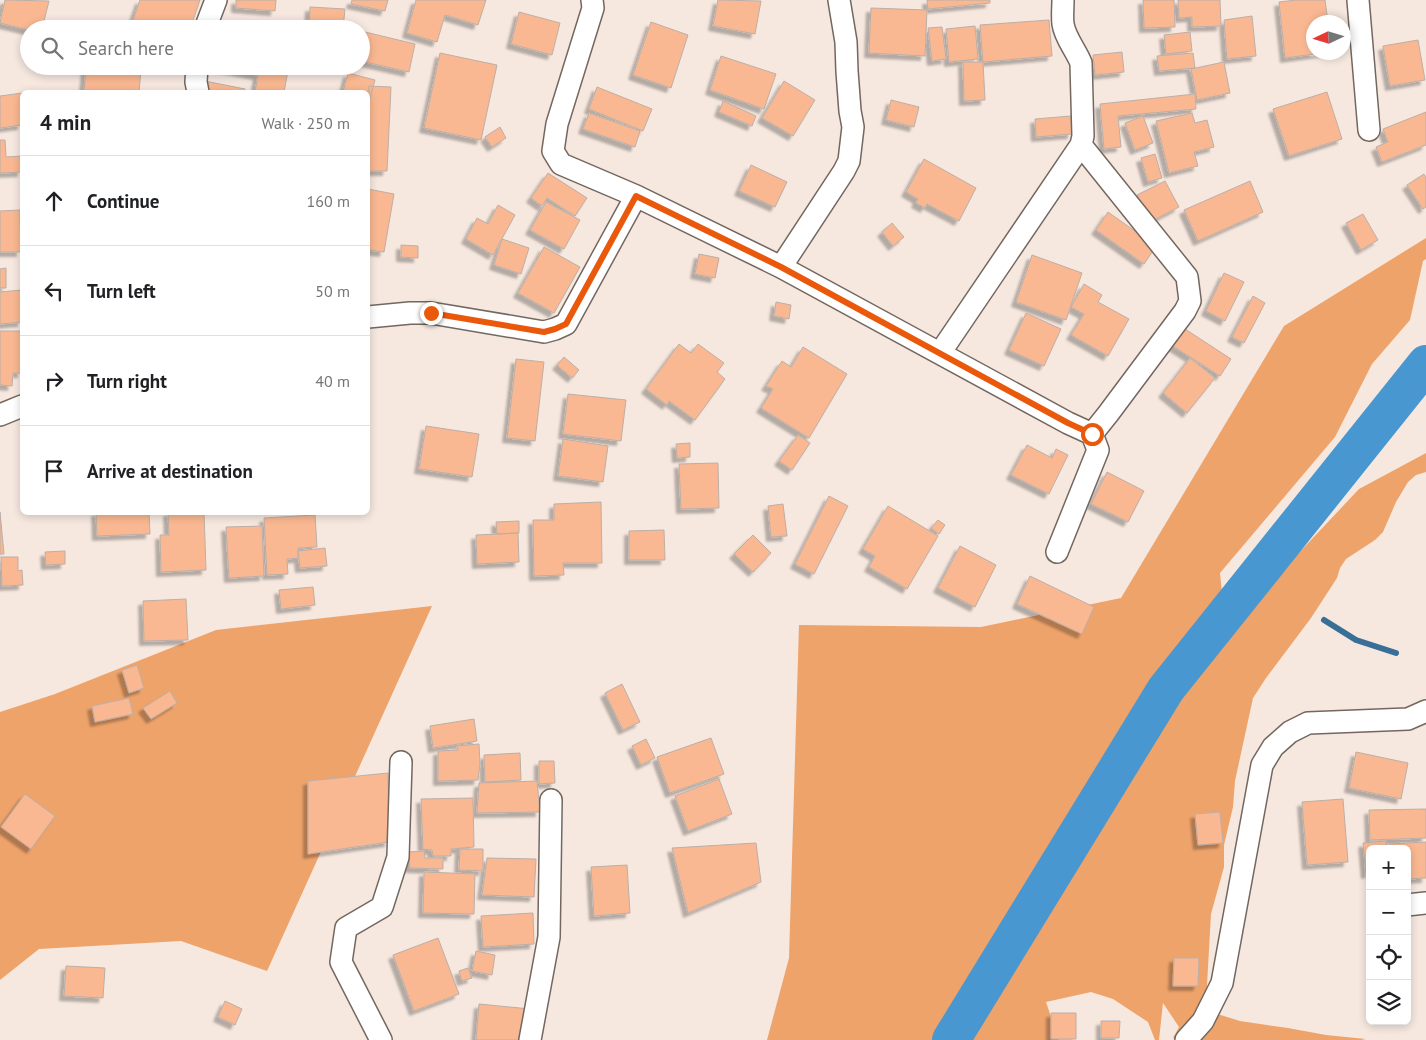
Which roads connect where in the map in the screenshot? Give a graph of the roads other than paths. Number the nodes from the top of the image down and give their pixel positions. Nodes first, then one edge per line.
1 (216, 0) edge
2 (592, 0) edge
3 (839, 0) edge
4 (1062, 0) edge
5 (1358, 0) edge
6 (208, 20) edge
7 (196, 75) edge
8 (198, 90) edge
9 (1368, 130) dead end
10 (1082, 145) junction
11 (636, 196) junction
12 (781, 267) junction
13 (370, 316) edge
14 (940, 352) junction
15 (20, 407) edge
16 (0, 414) edge
17 (1092, 434) junction
18 (1057, 552) dead end
19 (1426, 711) edge
20 (401, 762) dead end
21 (551, 800) dead end
22 (1426, 903) edge
23 (1411, 905) edge
24 (381, 1040) edge
25 (530, 1040) edge
26 (1186, 1040) edge

1 - 6 street
2 - 11 street
3 - 12 street
4 - 10 street
5 - 9 street
7 - 8 street
10 - 14 street
10 - 17 street
11 - 12 street
11 - 13 street
12 - 14 street
14 - 17 street
15 - 16 street
17 - 18 street
19 - 26 street
20 - 24 street
21 - 25 street
22 - 23 street

